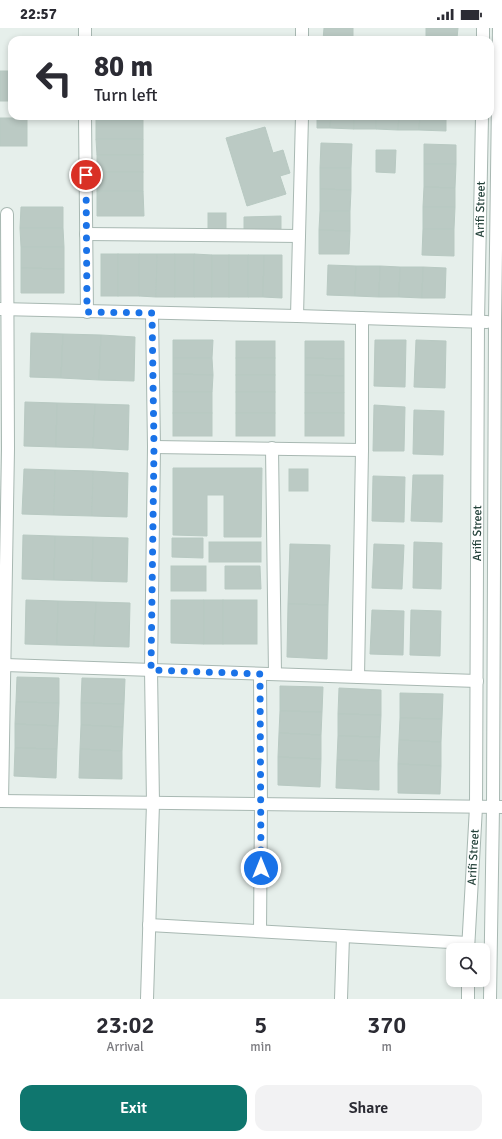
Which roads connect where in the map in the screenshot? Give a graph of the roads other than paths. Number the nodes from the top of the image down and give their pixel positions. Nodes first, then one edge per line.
1 (499, 28) edge
2 (85, 120) edge
3 (302, 120) edge
4 (482, 120) edge
5 (7, 214) dead end
6 (86, 234) junction
7 (299, 236) junction
8 (4, 309) edge
9 (87, 312) junction
10 (152, 313) junction
11 (297, 316) junction
12 (362, 318) junction
13 (478, 322) junction
14 (498, 322) edge
15 (154, 447) junction
16 (272, 448) junction
17 (4, 449) edge
18 (362, 450) junction
19 (498, 510) edge
20 (498, 627) edge
21 (5, 665) junction
22 (151, 670) junction
23 (260, 674) junction
24 (275, 674) junction
25 (358, 677) junction
26 (477, 682) junction
27 (1, 801) edge
28 (153, 802) junction
29 (261, 804) junction
30 (476, 807) junction
31 (497, 807) edge
32 (149, 925) junction
33 (260, 931) junction
34 (343, 936) junction
35 (468, 943) edge
36 (446, 944) edge
37 (468, 987) edge
38 (147, 999) edge
39 (341, 999) edge
40 (468, 999) edge
41 (490, 999) edge

1 - 14 street, Arifi Street
2 - 6 street
3 - 7 street
4 - 13 street, Arifi Street
5 - 8 street
6 - 7 street
6 - 9 street
7 - 11 street
8 - 9 street
8 - 17 street
9 - 10 street
10 - 11 street
10 - 15 street
11 - 12 street
12 - 13 street
12 - 18 street
13 - 14 street
13 - 26 street, Arifi Street
14 - 19 street, Arifi Street
15 - 16 street
15 - 22 street
16 - 18 street
16 - 24 street
17 - 21 street
18 - 25 street
19 - 20 street, Arifi Street
20 - 31 street, Arifi Street
21 - 22 street
21 - 27 street
22 - 23 street
22 - 28 street
23 - 24 street
23 - 29 street
24 - 25 street
25 - 26 street
26 - 30 street, Arifi Street
27 - 28 street
28 - 29 street
28 - 32 street
29 - 30 street
29 - 33 street
30 - 31 street
30 - 35 street, Arifi Street
31 - 41 street, Arifi Street
32 - 33 street
32 - 38 street
33 - 34 street
34 - 36 street
34 - 39 street
37 - 40 street

